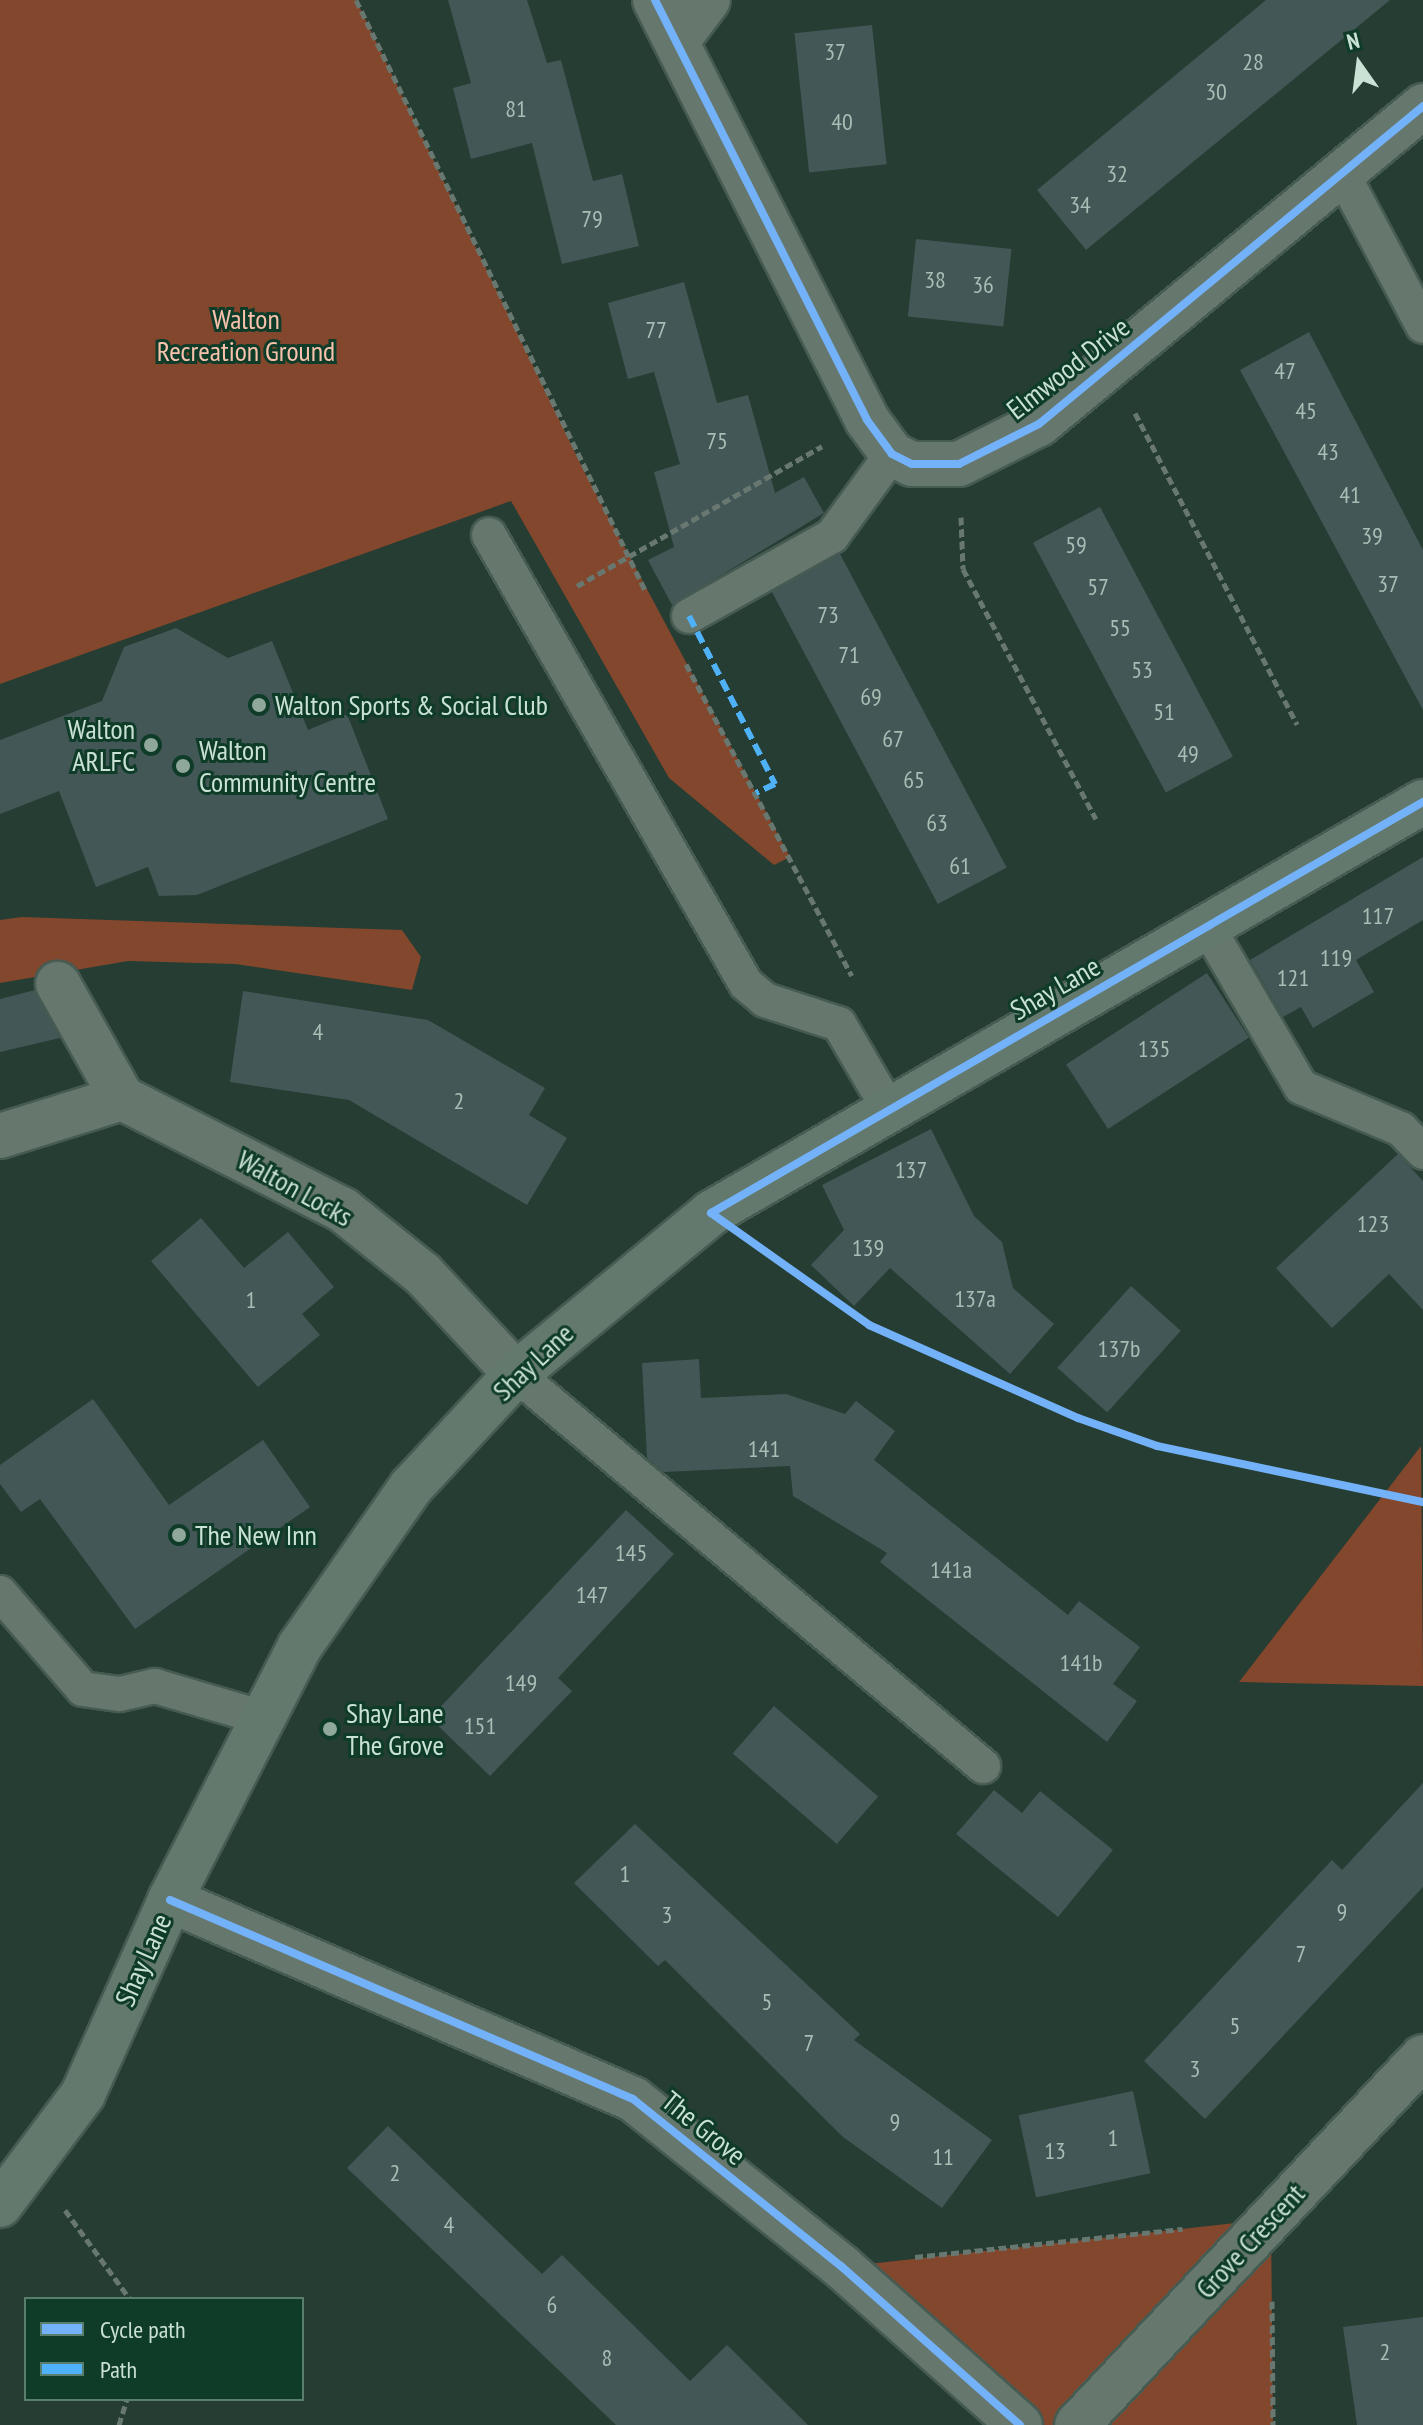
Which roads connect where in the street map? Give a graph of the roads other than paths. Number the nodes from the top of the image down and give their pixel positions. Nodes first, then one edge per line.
1 (655, 0) edge
2 (708, 0) edge
3 (677, 41) junction
4 (1423, 106) edge
5 (1342, 173) junction
6 (1423, 326) edge
7 (880, 437) junction
8 (489, 535) dead end
9 (689, 616) dead end
10 (1423, 802) edge
11 (1207, 926) junction
12 (58, 984) dead end
13 (122, 1098) junction
14 (888, 1108) junction
15 (0, 1136) edge
16 (1423, 1152) edge
17 (516, 1374) junction
18 (0, 1593) edge
19 (264, 1718) junction
20 (983, 1766) dead end
21 (170, 1900) junction
22 (1423, 2057) edge
23 (0, 2205) edge
24 (1020, 2425) edge
25 (1077, 2425) edge

1 - 3 street
2 - 3 street
3 - 7 street
4 - 5 street, Elmwood Drive
5 - 6 lane
5 - 7 street, Elmwood Drive
7 - 9 lane
8 - 14 lane
10 - 11 main road, Shay Lane
11 - 14 main road, Shay Lane
11 - 16 lane
12 - 13 street
13 - 15 street
13 - 17 street, Walton Locks
14 - 17 main road, Shay Lane
17 - 19 main road, Shay Lane
17 - 20 lane
18 - 19 lane
19 - 21 main road, Shay Lane
21 - 23 main road, Shay Lane
21 - 24 street, The Grove
22 - 25 street, Grove Crescent

